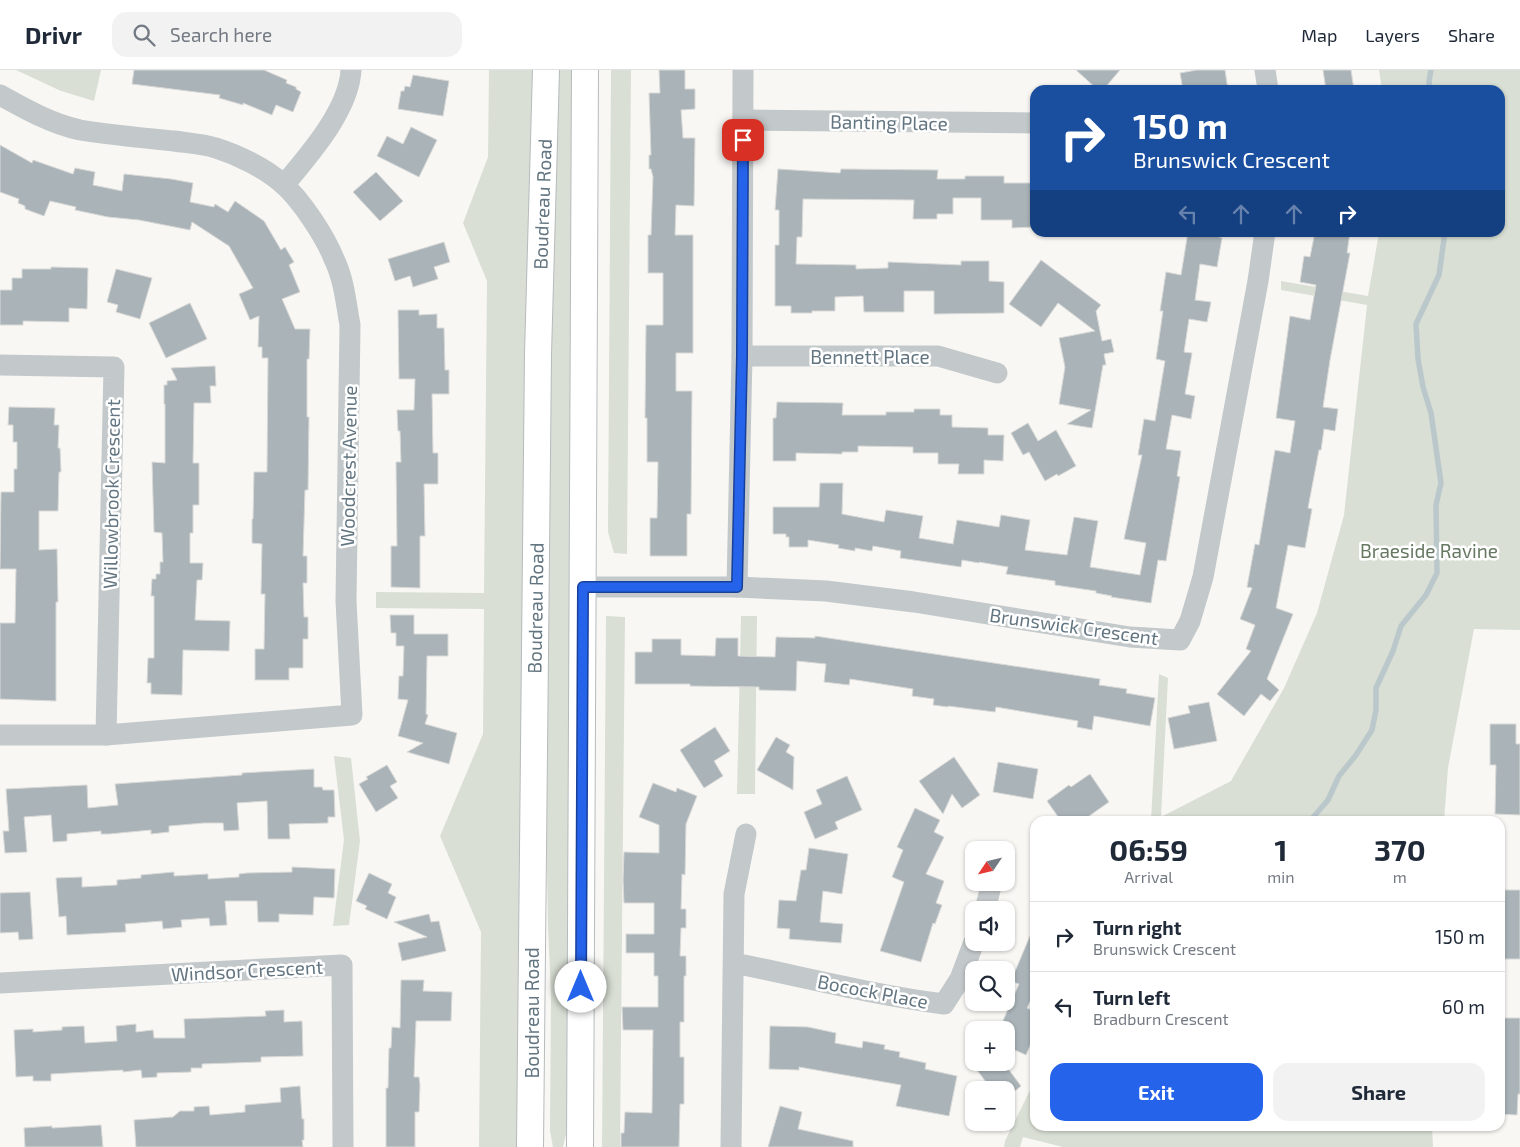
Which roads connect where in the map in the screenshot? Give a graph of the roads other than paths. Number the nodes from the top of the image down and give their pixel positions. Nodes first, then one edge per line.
1 (351, 70) edge
2 (546, 70) edge
3 (585, 70) edge
4 (743, 70) edge
5 (1265, 70) edge
6 (1267, 85) edge
7 (0, 95) edge
8 (744, 120) junction
9 (1030, 123) edge
10 (284, 185) junction
11 (1264, 237) edge
12 (742, 356) junction
13 (0, 365) edge
14 (997, 373) dead end
15 (583, 587) junction
16 (737, 587) junction
17 (0, 735) edge
18 (106, 735) junction
19 (746, 834) dead end
20 (971, 951) edge
21 (734, 964) junction
22 (0, 984) edge
23 (343, 1147) edge
24 (530, 1147) edge
25 (580, 1147) edge
26 (731, 1147) edge

1 - 10 street
2 - 24 main road, Boudreau Road
3 - 15 main road
4 - 8 street
5 - 6 street
7 - 10 street, Woodcrest Avenue
8 - 9 street, Banting Place
8 - 12 street
10 - 18 street, Woodcrest Avenue
11 - 16 street, Brunswick Crescent
12 - 14 street, Bennett Place
12 - 16 street
13 - 18 street, Willowbrook Crescent
15 - 16 street, Brunswick Crescent
15 - 25 main road
17 - 18 street, Woodcrest Avenue
19 - 21 street
20 - 21 street, Bocock Place
21 - 26 street
22 - 23 street, Windsor Crescent

